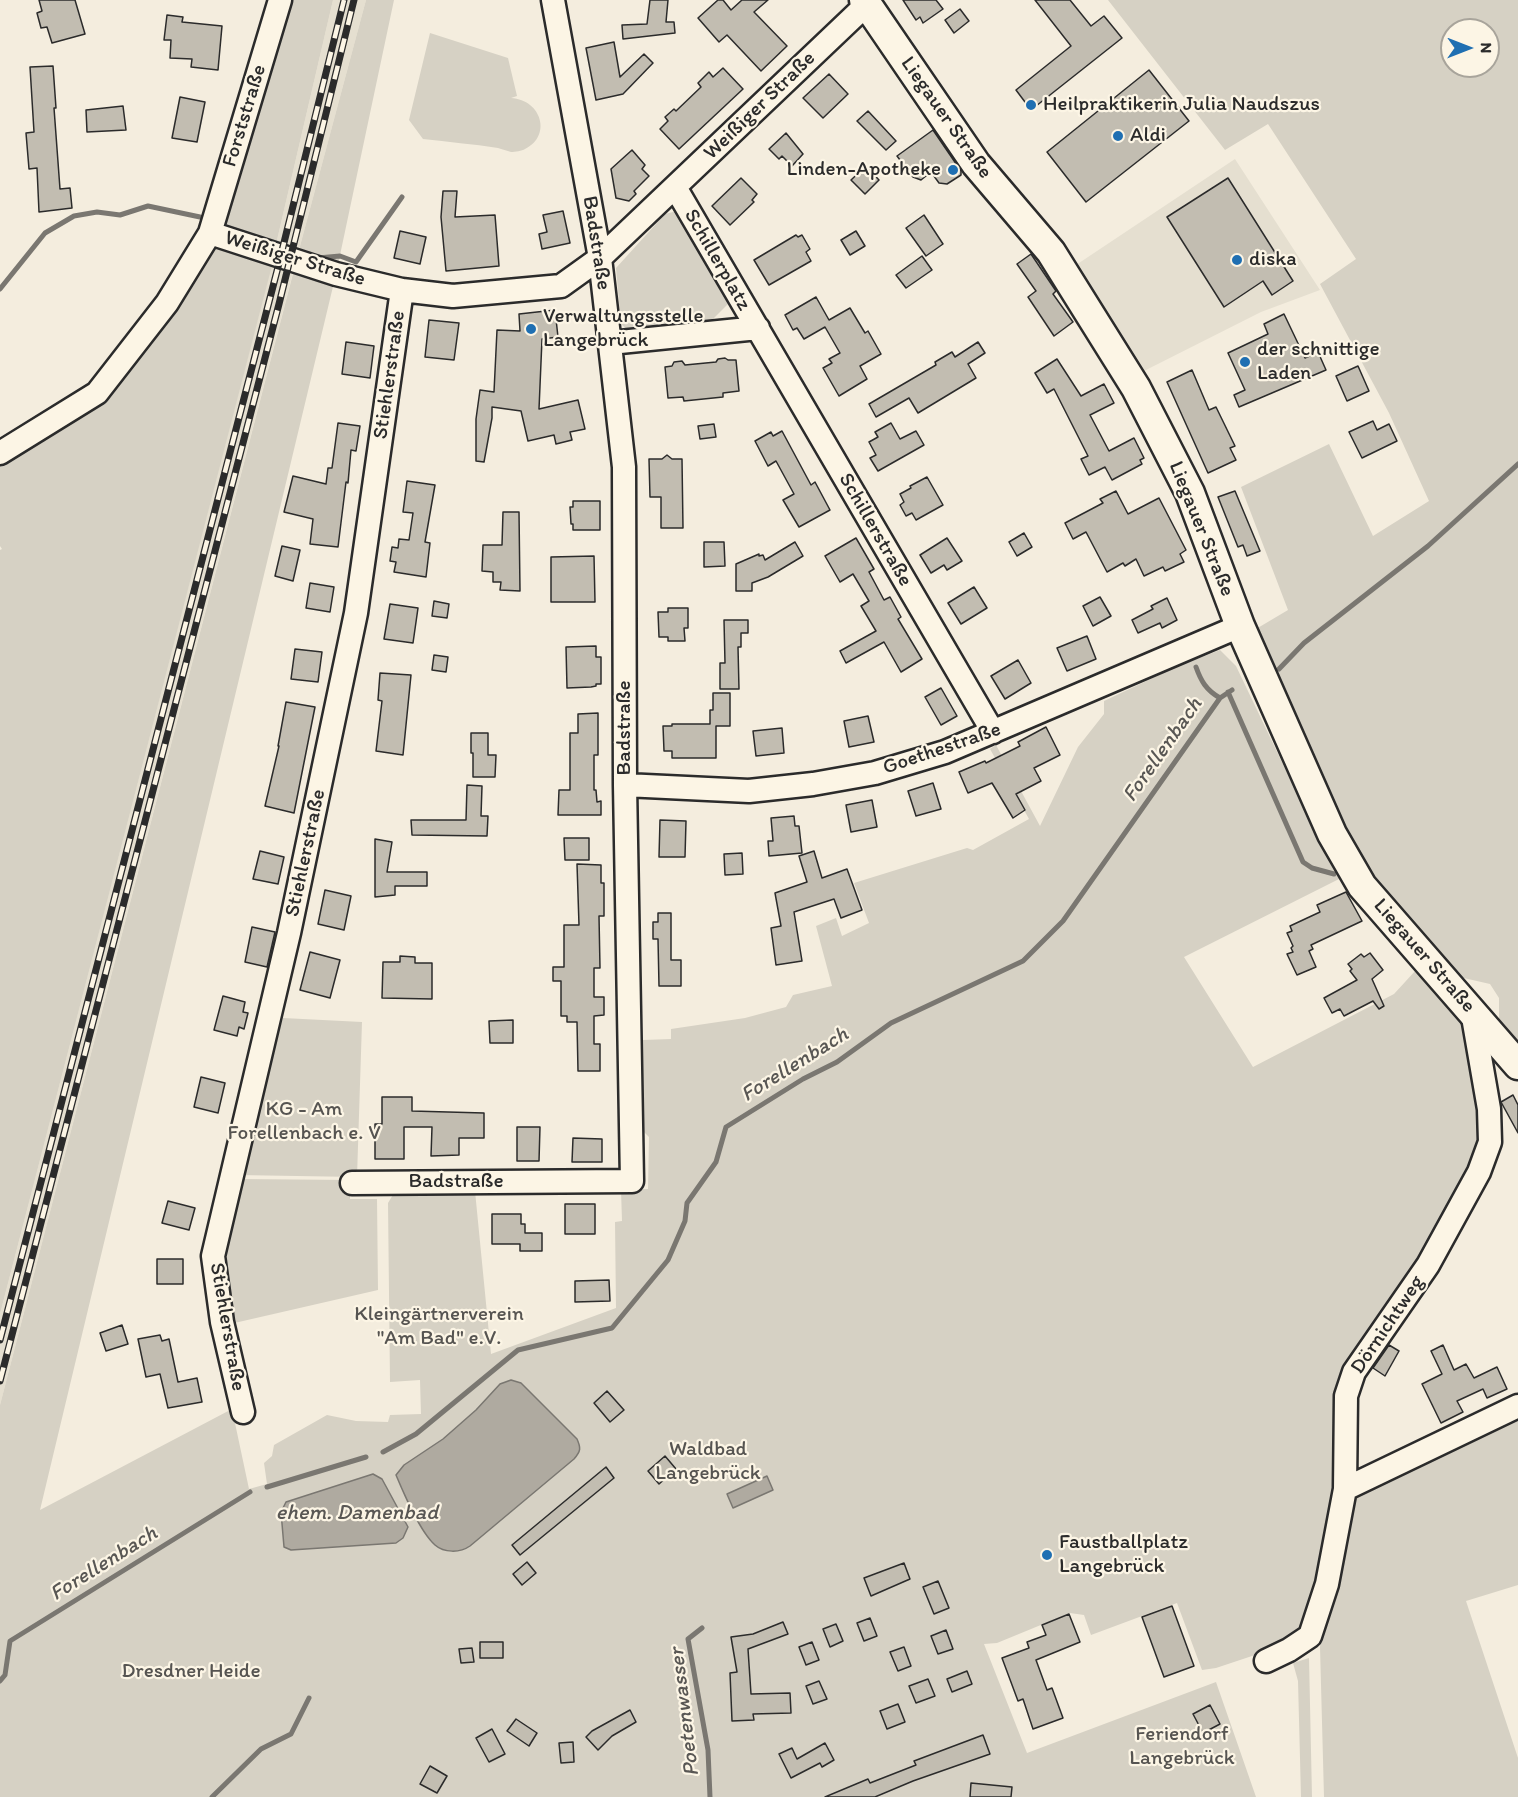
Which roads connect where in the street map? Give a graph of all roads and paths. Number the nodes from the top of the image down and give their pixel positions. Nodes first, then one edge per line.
1 (280, 0) edge
2 (553, 0) edge
3 (866, 2) edge
4 (675, 187) junction
5 (210, 233) junction
6 (600, 258) junction
7 (402, 290) junction
8 (758, 328) junction
9 (610, 343) junction
10 (0, 453) edge
11 (1240, 626) junction
12 (993, 732) junction
13 (625, 785) junction
14 (1472, 1011) junction
15 (1518, 1065) edge
16 (352, 1183) dead end
17 (1518, 1406) edge
18 (243, 1412) dead end
19 (1345, 1489) junction
20 (1266, 1661) dead end

1 - 5 street, Forststraße
2 - 6 street, Badstraße
3 - 4 street, Weißiger Straße
3 - 11 main road, Liegauer Straße
4 - 6 street, Weißiger Straße
4 - 8 street, Schillerplatz
5 - 7 street, Weißiger Straße
5 - 10 street, Weißiger Straße
6 - 7 street, Weißiger Straße
6 - 9 street, Badstraße
7 - 18 street, Stiehlerstraße
8 - 9 street, Schillerplatz
8 - 12 street, Schillerstraße
9 - 13 street, Badstraße
11 - 12 street, Goethestraße
11 - 14 main road, Liegauer Straße
12 - 13 street, Goethestraße
13 - 16 street, Badstraße
14 - 15 main road, Liegauer Straße
14 - 19 street, Dörnichtweg
17 - 19 street
19 - 20 street, Dörnichtweg

